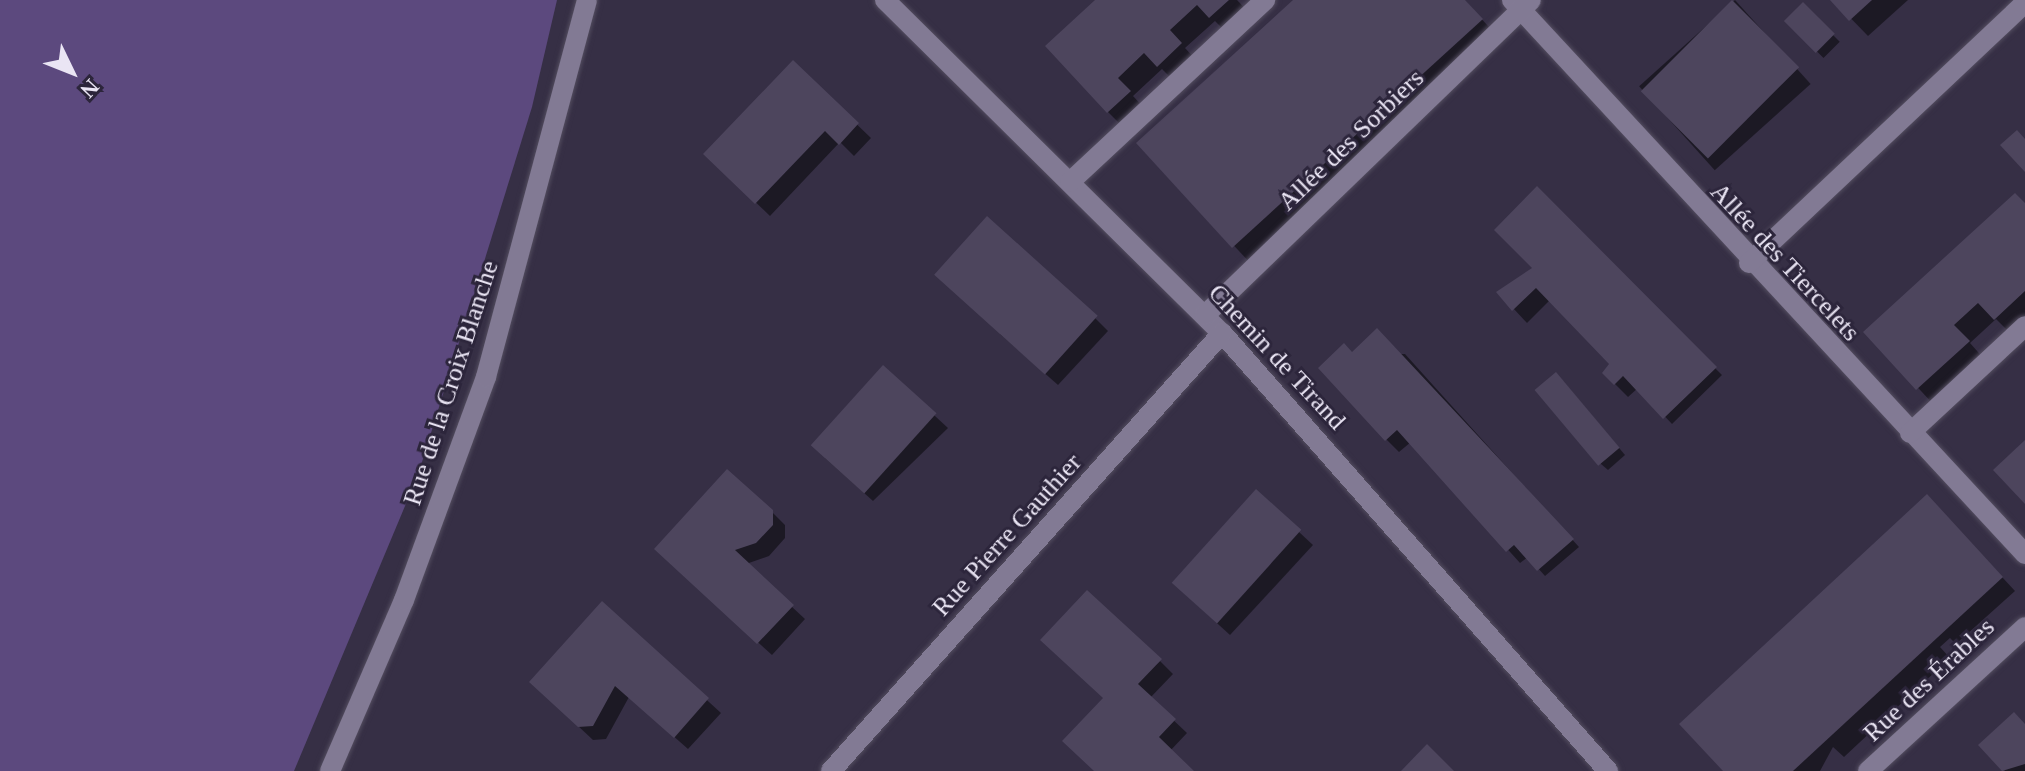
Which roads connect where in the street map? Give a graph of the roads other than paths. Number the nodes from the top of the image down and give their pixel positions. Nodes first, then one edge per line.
1 (587, 0) edge
2 (885, 0) edge
3 (1265, 0) edge
4 (1521, 3) edge
5 (2025, 3) edge
6 (1070, 182) junction
7 (1749, 263) junction
8 (1205, 315) junction
9 (2025, 326) edge
10 (1222, 333) junction
11 (1910, 433) junction
12 (2025, 554) edge
13 (2025, 627) edge
14 (330, 771) edge
15 (831, 771) edge
16 (1608, 771) edge
17 (1868, 771) edge

1 - 14 street, Rue de la Croix Blanche
2 - 6 street, Chemin de Tirand
3 - 6 street
4 - 7 street, Allée des Tiercelets
4 - 8 street, Allée des Sorbiers
5 - 7 street
6 - 8 street, Chemin de Tirand
7 - 11 street, Allée des Tiercelets
8 - 10 street, Chemin de Tirand
9 - 11 street
10 - 15 street, Rue Pierre Gauthier
10 - 16 street, Chemin de Tirand
11 - 12 street, Allée des Tiercelets
13 - 17 street, Rue des Érables

